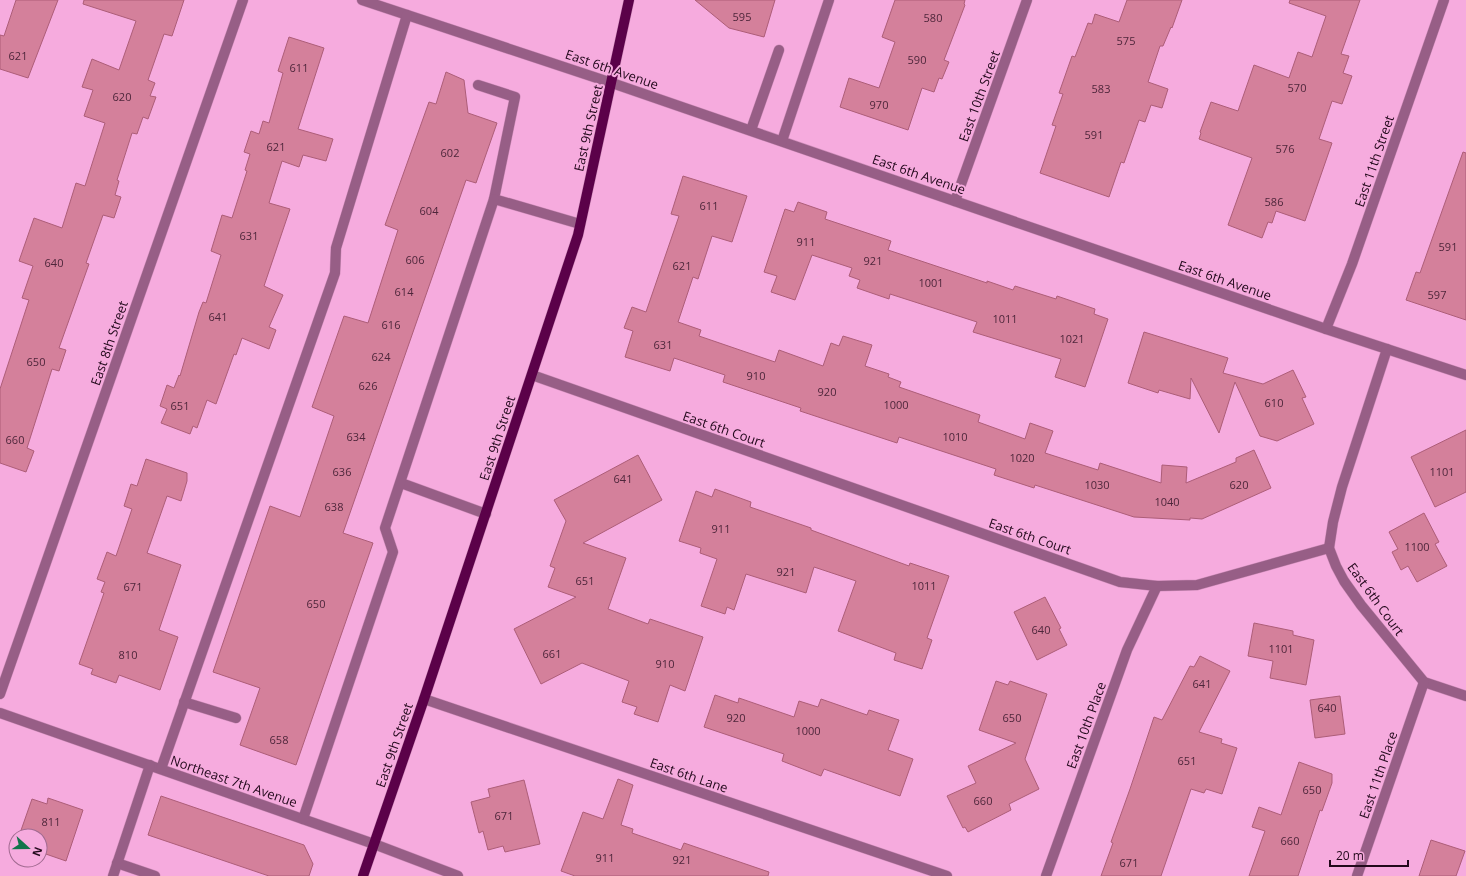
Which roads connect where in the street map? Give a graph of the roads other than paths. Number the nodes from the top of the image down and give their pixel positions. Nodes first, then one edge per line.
1 (243, 0) edge
2 (362, 0) edge
3 (629, 0) edge
4 (830, 0) edge
5 (1027, 0) edge
6 (1444, 0) edge
7 (407, 15) junction
8 (779, 50) dead end
9 (612, 83) junction
10 (478, 85) dead end
11 (751, 130) junction
12 (782, 141) junction
13 (494, 199) junction
14 (955, 201) junction
15 (580, 224) junction
16 (1326, 329) junction
17 (1387, 349) junction
18 (532, 375) junction
19 (1466, 375) edge
20 (401, 483) junction
21 (486, 514) junction
22 (1329, 548) junction
23 (1157, 586) junction
24 (1424, 682) junction
25 (0, 694) edge
26 (1466, 696) edge
27 (424, 699) junction
28 (184, 702) junction
29 (0, 713) edge
30 (236, 718) dead end
31 (150, 765) junction
32 (161, 769) junction
33 (303, 819) junction
34 (374, 844) junction
35 (117, 863) junction
36 (113, 876) edge
37 (154, 876) edge
38 (363, 876) edge
39 (458, 876) edge
40 (946, 876) edge
41 (1046, 876) edge
42 (1357, 876) edge

1 - 25 street, East 8th Street
2 - 7 street, East 6th Avenue
3 - 9 main road, East 9th Street
4 - 12 street
5 - 14 street, East 10th Street
6 - 16 street, East 11th Street
7 - 9 street, East 6th Avenue
7 - 28 street
8 - 11 street
9 - 11 street, East 6th Avenue
9 - 15 main road, East 9th Street
10 - 13 street
11 - 12 street, East 6th Avenue
12 - 14 street, East 6th Avenue
13 - 15 street
13 - 20 street
14 - 16 street, East 6th Avenue
15 - 18 main road, East 9th Street
16 - 17 street, East 6th Avenue
17 - 19 street, East 6th Avenue
17 - 22 street
18 - 21 main road, East 9th Street
18 - 23 street, East 6th Court
20 - 21 street
20 - 33 street
21 - 27 main road, East 9th Street
22 - 23 street, East 6th Court
22 - 24 street, East 6th Court
23 - 41 street, East 10th Place
24 - 26 street
24 - 42 street, East 11th Place
27 - 34 main road, East 9th Street
27 - 40 street, East 6th Lane
28 - 30 street
28 - 32 street
29 - 31 street, Northeast 7th Avenue
31 - 32 street, Northeast 7th Avenue
31 - 35 street
32 - 33 street, Northeast 7th Avenue
33 - 34 street, Northeast 7th Avenue
34 - 38 main road, East 9th Street
34 - 39 street, Northeast 7th Avenue
35 - 36 street
35 - 37 street

